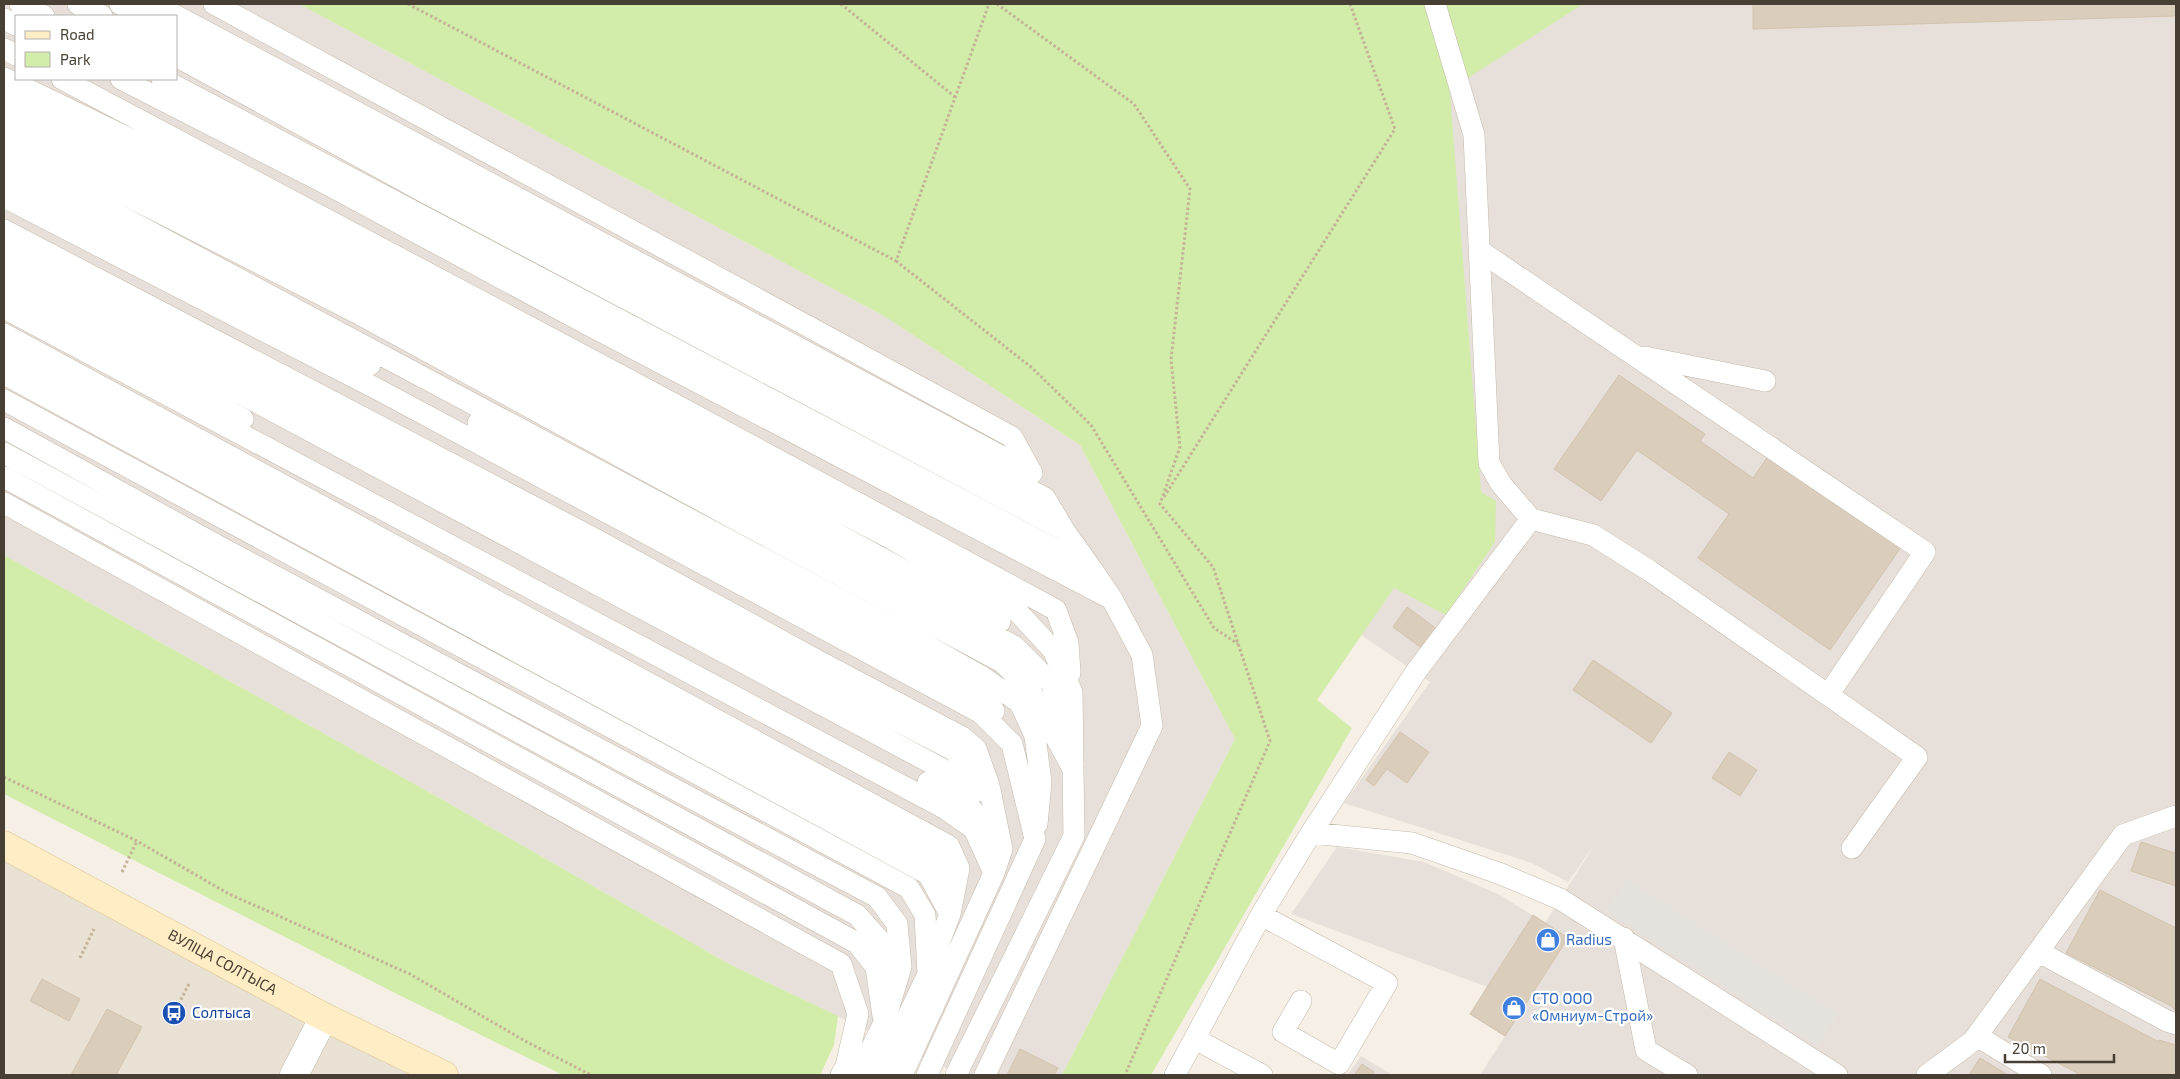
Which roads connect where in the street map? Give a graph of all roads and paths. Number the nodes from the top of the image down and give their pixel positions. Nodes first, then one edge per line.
1 (20, 4) edge
2 (78, 4) edge
3 (120, 4) edge
4 (154, 4) edge
5 (214, 4) edge
6 (408, 4) edge
7 (841, 4) edge
8 (988, 4) edge
9 (997, 4) edge
10 (1350, 4) edge
11 (1435, 4) edge
12 (42, 15) edge
13 (100, 15) edge
14 (140, 15) edge
15 (175, 15) edge
16 (178, 17) edge
17 (4, 18) edge
18 (15, 24) edge
19 (178, 36) edge
20 (178, 57) edge
21 (4, 78) edge
22 (64, 80) edge
23 (123, 80) edge
24 (164, 80) edge
25 (4, 94) edge
26 (955, 97) junction
27 (4, 117) edge
28 (4, 133) edge
29 (4, 154) edge
30 (4, 175) edge
31 (4, 197) edge
32 (4, 230) edge
33 (4, 247) edge
34 (1480, 251) junction
35 (896, 261) junction
36 (4, 266) edge
37 (4, 288) edge
38 (4, 308) edge
39 (4, 334) edge
40 (1634, 355) junction
41 (4, 356) edge
42 (4, 374) edge
43 (1765, 381) dead end
44 (4, 400) edge
45 (4, 428) edge
46 (4, 454) edge
47 (1031, 472) junction
48 (4, 477) edge
49 (1045, 498) junction
50 (4, 503) edge
51 (1160, 504) junction
52 (1531, 518) junction
53 (1064, 530) junction
54 (1091, 568) junction
55 (1112, 599) junction
56 (1238, 644) junction
57 (1062, 688) junction
58 (1828, 695) junction
59 (1012, 744) junction
60 (1073, 769) junction
61 (4, 777) edge
62 (989, 787) junction
63 (2176, 816) edge
64 (1311, 833) junction
65 (1035, 839) junction
66 (4, 845) edge
67 (1852, 848) dead end
68 (1002, 849) junction
69 (994, 873) junction
70 (956, 892) junction
71 (950, 914) junction
72 (1261, 915) junction
73 (1624, 938) junction
74 (2039, 952) junction
75 (928, 974) junction
76 (896, 983) junction
77 (1301, 1001) dead end
78 (324, 1017) junction
79 (884, 1023) junction
80 (2176, 1024) edge
81 (1977, 1036) junction
82 (1195, 1038) junction
83 (294, 1075) edge
84 (444, 1075) edge
85 (591, 1075) edge
86 (841, 1075) edge
87 (858, 1075) edge
88 (880, 1075) edge
89 (902, 1075) edge
90 (927, 1075) edge
91 (956, 1075) edge
92 (985, 1075) edge
93 (1125, 1075) edge
94 (1175, 1075) edge
95 (1262, 1075) edge
96 (1688, 1075) edge
97 (1837, 1075) edge
98 (1927, 1075) edge
99 (2042, 1075) edge

1 - 12 lane
2 - 13 lane
3 - 14 lane
4 - 15 lane
5 - 47 lane
6 - 35 path
7 - 26 path
8 - 26 path
9 - 51 path
10 - 51 path
11 - 34 lane
16 - 47 lane
17 - 18 lane
19 - 49 lane
20 - 53 lane
21 - 57 lane
22 - 57 lane
23 - 55 lane
24 - 54 lane
25 - 57 lane
26 - 35 path
27 - 57 lane
28 - 60 lane
29 - 65 lane
30 - 59 lane
31 - 59 lane
32 - 62 lane
33 - 62 lane
34 - 40 lane
34 - 52 lane
35 - 56 path
36 - 62 lane
37 - 68 lane
38 - 69 lane
39 - 70 lane
40 - 43 lane
40 - 58 lane
41 - 70 lane
42 - 71 lane
44 - 75 lane
45 - 76 lane
46 - 76 lane
47 - 49 lane
48 - 79 lane
49 - 53 lane
50 - 86 lane
51 - 56 path
52 - 58 lane
52 - 64 lane
53 - 54 lane
54 - 55 lane
55 - 92 lane
56 - 93 path
57 - 60 lane
58 - 67 lane
59 - 65 lane
60 - 91 lane
61 - 85 path
62 - 68 lane
63 - 74 lane
64 - 72 lane
64 - 73 lane
65 - 90 lane
66 - 78 main road, ВУЛІЦА СОЛТЫСА
68 - 69 lane
69 - 89 lane
70 - 71 lane
71 - 75 lane
72 - 77 lane
72 - 82 lane
73 - 96 lane
73 - 97 lane
74 - 80 lane
74 - 81 lane
75 - 88 lane
76 - 79 lane
78 - 83 street
78 - 84 main road, ВУЛІЦА СОЛТЫСА
79 - 87 lane
81 - 98 lane
81 - 99 lane
82 - 94 lane
82 - 95 lane

